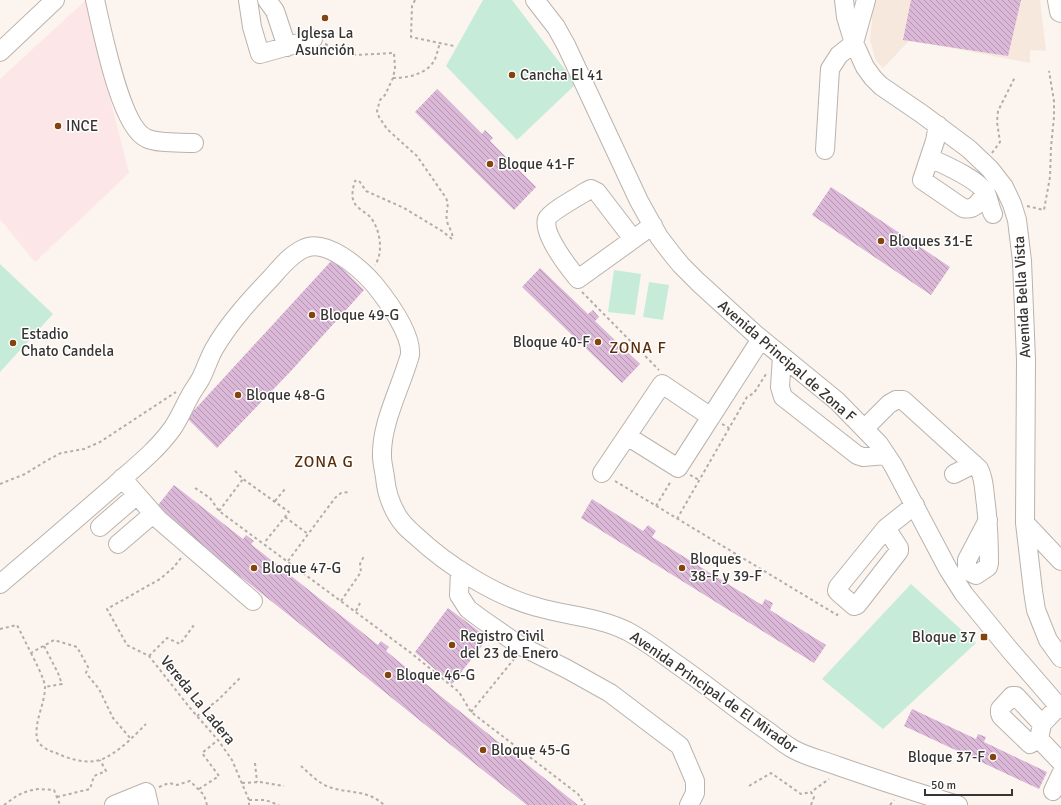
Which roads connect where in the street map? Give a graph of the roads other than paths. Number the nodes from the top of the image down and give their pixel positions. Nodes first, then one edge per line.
1 (55, 0) edge
2 (95, 0) edge
3 (248, 0) edge
4 (267, 0) edge
5 (535, 0) edge
6 (844, 0) edge
7 (866, 0) edge
8 (1059, 0) edge
9 (1061, 11) edge
10 (313, 39) road end
11 (854, 43) junction
12 (287, 47) junction
13 (0, 52) edge
14 (938, 126) junction
15 (194, 143) dead end
16 (825, 150) dead end
17 (930, 158) junction
18 (986, 193) junction
19 (992, 214) dead end
20 (653, 225) junction
21 (633, 239) junction
22 (761, 339) junction
23 (782, 356) junction
24 (711, 417) junction
25 (864, 428) junction
26 (627, 436) junction
27 (886, 455) junction
28 (974, 464) junction
29 (602, 473) road end
30 (954, 474) dead end
31 (122, 478) junction
32 (137, 495) junction
33 (915, 505) junction
34 (153, 514) junction
35 (988, 520) dead end
36 (1025, 523) junction
37 (100, 527) dead end
38 (886, 528) junction
39 (118, 544) dead end
40 (1061, 561) edge
41 (460, 570) junction
42 (0, 584) edge
43 (253, 600) dead end
44 (1061, 658) edge
45 (1060, 708) edge
46 (1061, 762) edge
47 (1061, 774) edge
48 (1053, 791) dead end
49 (148, 799) edge
50 (114, 805) edge
51 (689, 805) edge
52 (958, 805) edge

1 - 13 street
2 - 15 street
3 - 12 street
4 - 12 street
5 - 20 street, Avenida Principal de Zona F
6 - 11 street, Avenida Bella Vista
7 - 11 street
8 - 9 highway
10 - 12 street
11 - 14 street, Avenida Bella Vista
11 - 16 street
14 - 17 street
14 - 36 street, Avenida Bella Vista
17 - 18 street
17 - 18 street
18 - 19 street
20 - 21 street
20 - 22 street, Avenida Principal de Zona F
21 - 21 street
22 - 23 street, Avenida Principal de Zona F
22 - 24 street
23 - 25 street, Avenida Principal de Zona F
23 - 27 street
24 - 26 street
24 - 26 street
25 - 27 street, Avenida Principal de Zona F
25 - 28 street
26 - 29 street
27 - 33 street, Avenida Principal de Zona F
28 - 30 street
28 - 35 street
31 - 32 street
31 - 41 street, Avenida Principal de El Mirador
31 - 42 street, Avenida Principal de El Mirador
32 - 34 street
32 - 37 street
33 - 38 street
33 - 45 street, Avenida Principal de Zona F
34 - 39 street
34 - 43 street
36 - 40 street
36 - 44 street, Avenida Bella Vista
38 - 38 street
41 - 51 street
41 - 52 street, Avenida Principal de El Mirador
45 - 46 street
47 - 48 street
49 - 50 street

